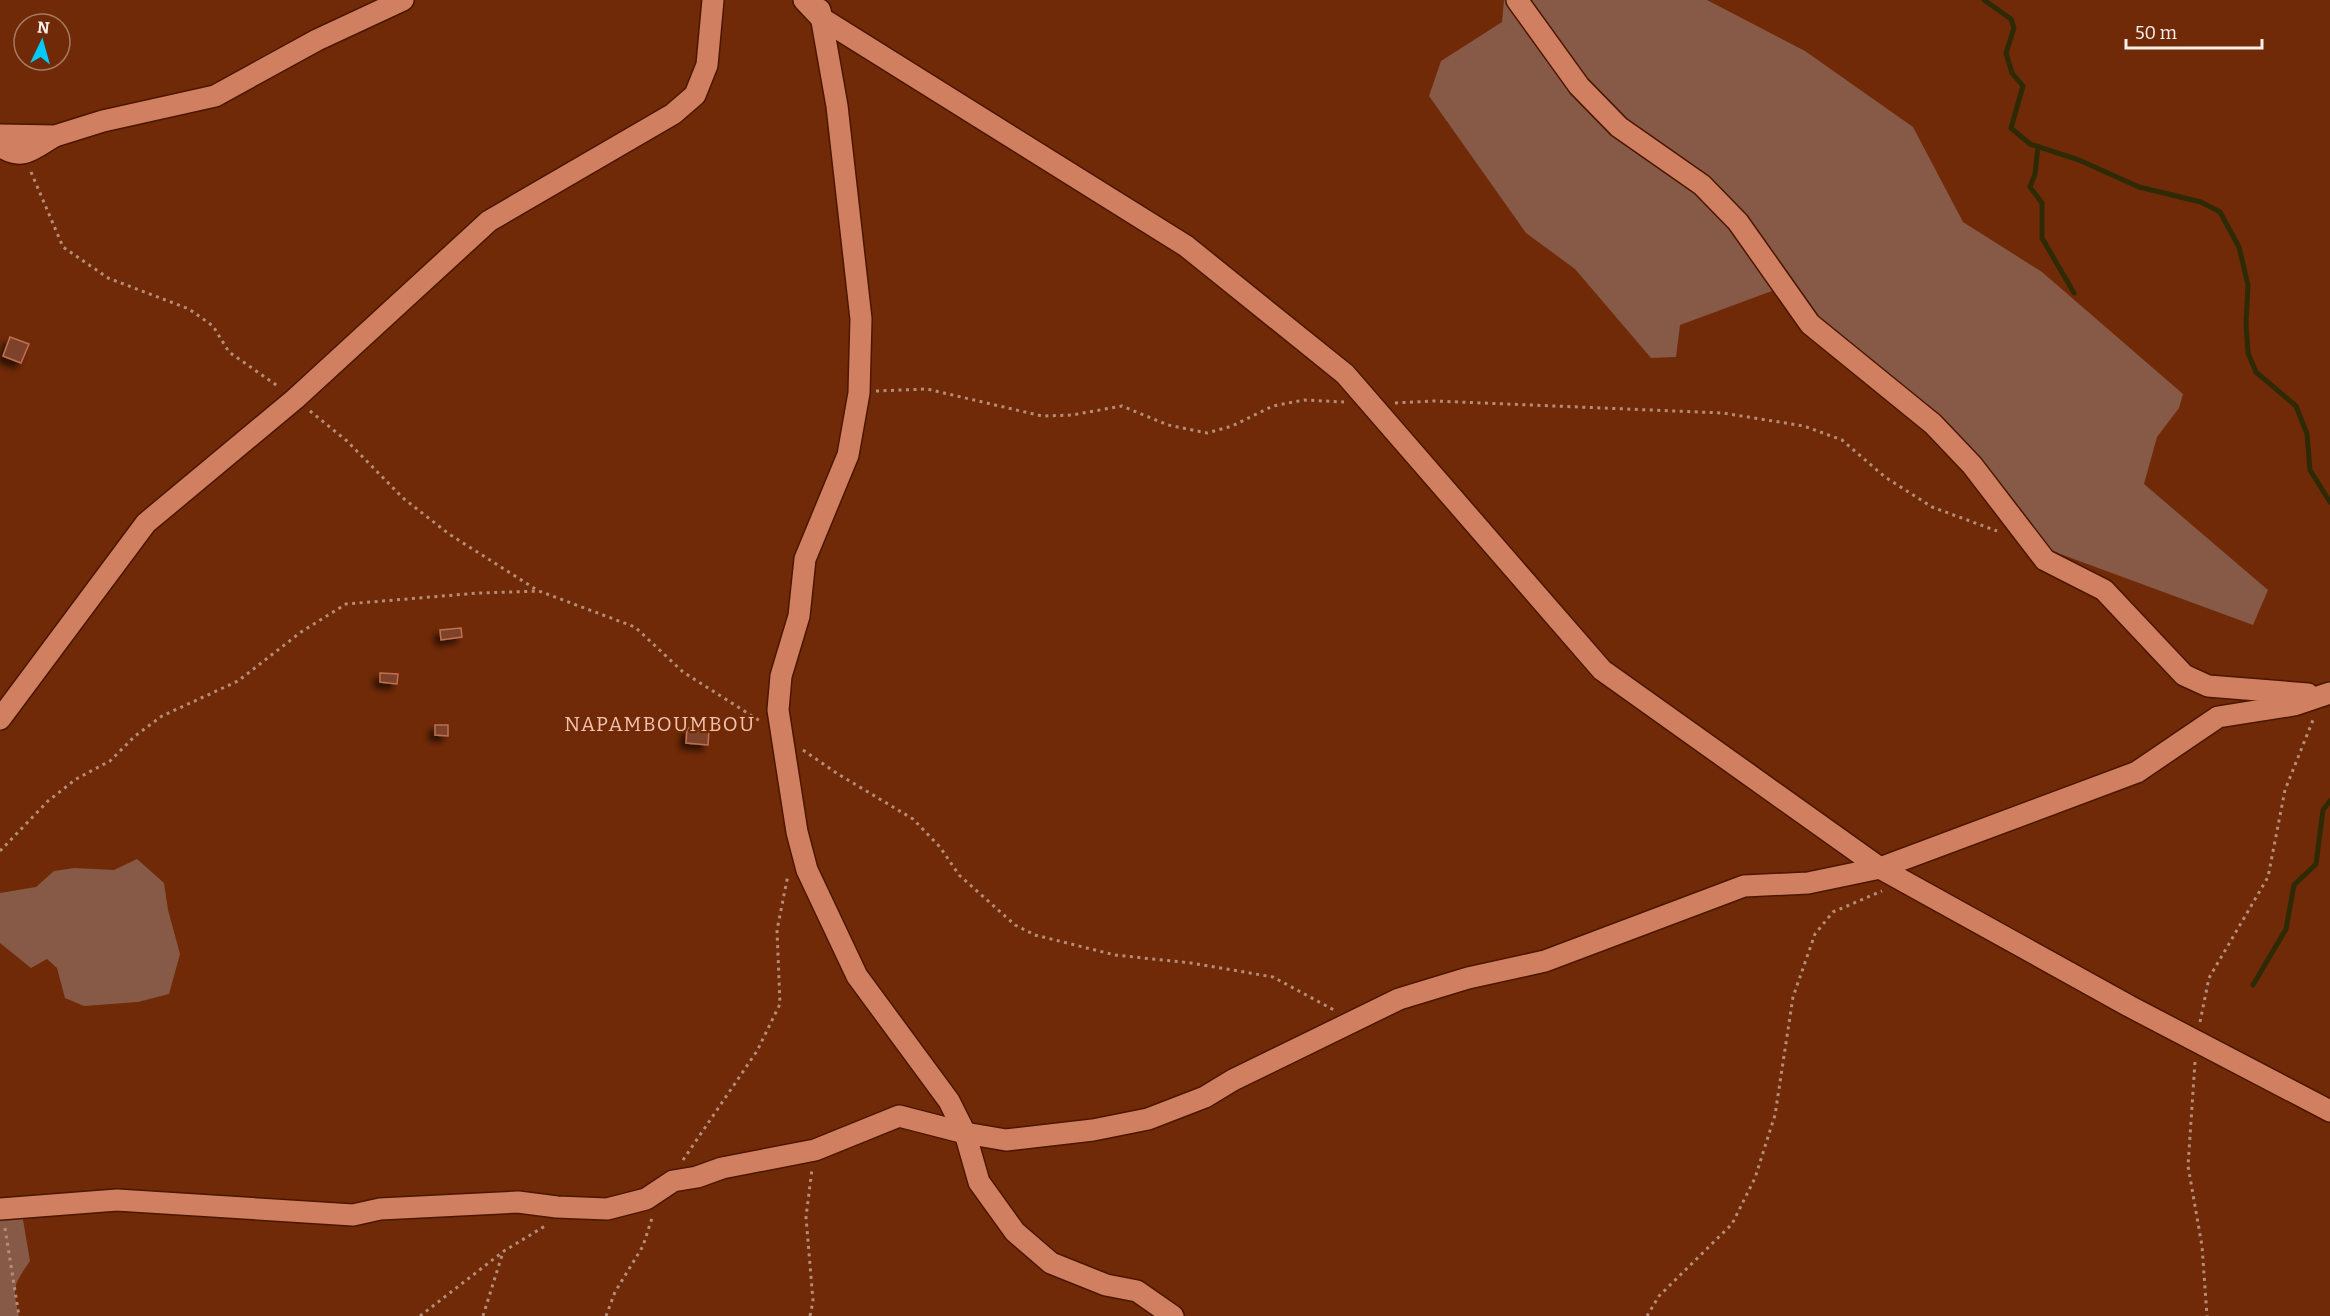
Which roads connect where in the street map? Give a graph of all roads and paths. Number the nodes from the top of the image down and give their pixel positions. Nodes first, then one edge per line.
1 (403, 0) edge
2 (713, 0) edge
3 (804, 0) edge
4 (1517, 0) edge
5 (819, 9) edge
6 (0, 135) edge
7 (55, 136) junction
8 (0, 146) edge
9 (22, 154) junction
10 (859, 393) junction
11 (295, 399) junction
12 (1372, 404) junction
13 (1999, 531) dead end
14 (539, 591) junction
15 (2327, 694) edge
16 (0, 719) edge
17 (782, 735) junction
18 (0, 851) edge
19 (790, 866) dead end
20 (1880, 868) junction
21 (1902, 880) junction
22 (1354, 1021) junction
23 (2196, 1041) junction
24 (2330, 1111) edge
25 (965, 1133) junction
26 (815, 1150) junction
27 (682, 1162) dead end
28 (661, 1189) junction
29 (1, 1209) edge
30 (553, 1223) dead end
31 (504, 1251) junction
32 (19, 1316) edge
33 (420, 1316) edge
34 (483, 1316) edge
35 (606, 1316) edge
36 (810, 1316) edge
37 (1173, 1316) edge
38 (1647, 1316) edge
39 (2207, 1316) edge

1 - 7 street
2 - 11 street
3 - 5 street
4 - 15 street
5 - 10 street
5 - 12 street
6 - 7 street
7 - 9 street
8 - 9 street
9 - 11 path
10 - 12 path
10 - 17 street
11 - 14 path
11 - 16 street
12 - 13 path
12 - 20 street
14 - 17 path
14 - 18 path
15 - 20 street
15 - 23 path
17 - 22 path
17 - 25 street
19 - 27 path
20 - 21 street
20 - 22 street
21 - 23 street
21 - 38 path
22 - 25 street
23 - 24 street
23 - 39 path
25 - 26 street
25 - 37 street
26 - 28 street
26 - 36 path
28 - 29 street
28 - 35 path
29 - 32 path
30 - 31 path
31 - 33 path
31 - 34 path

